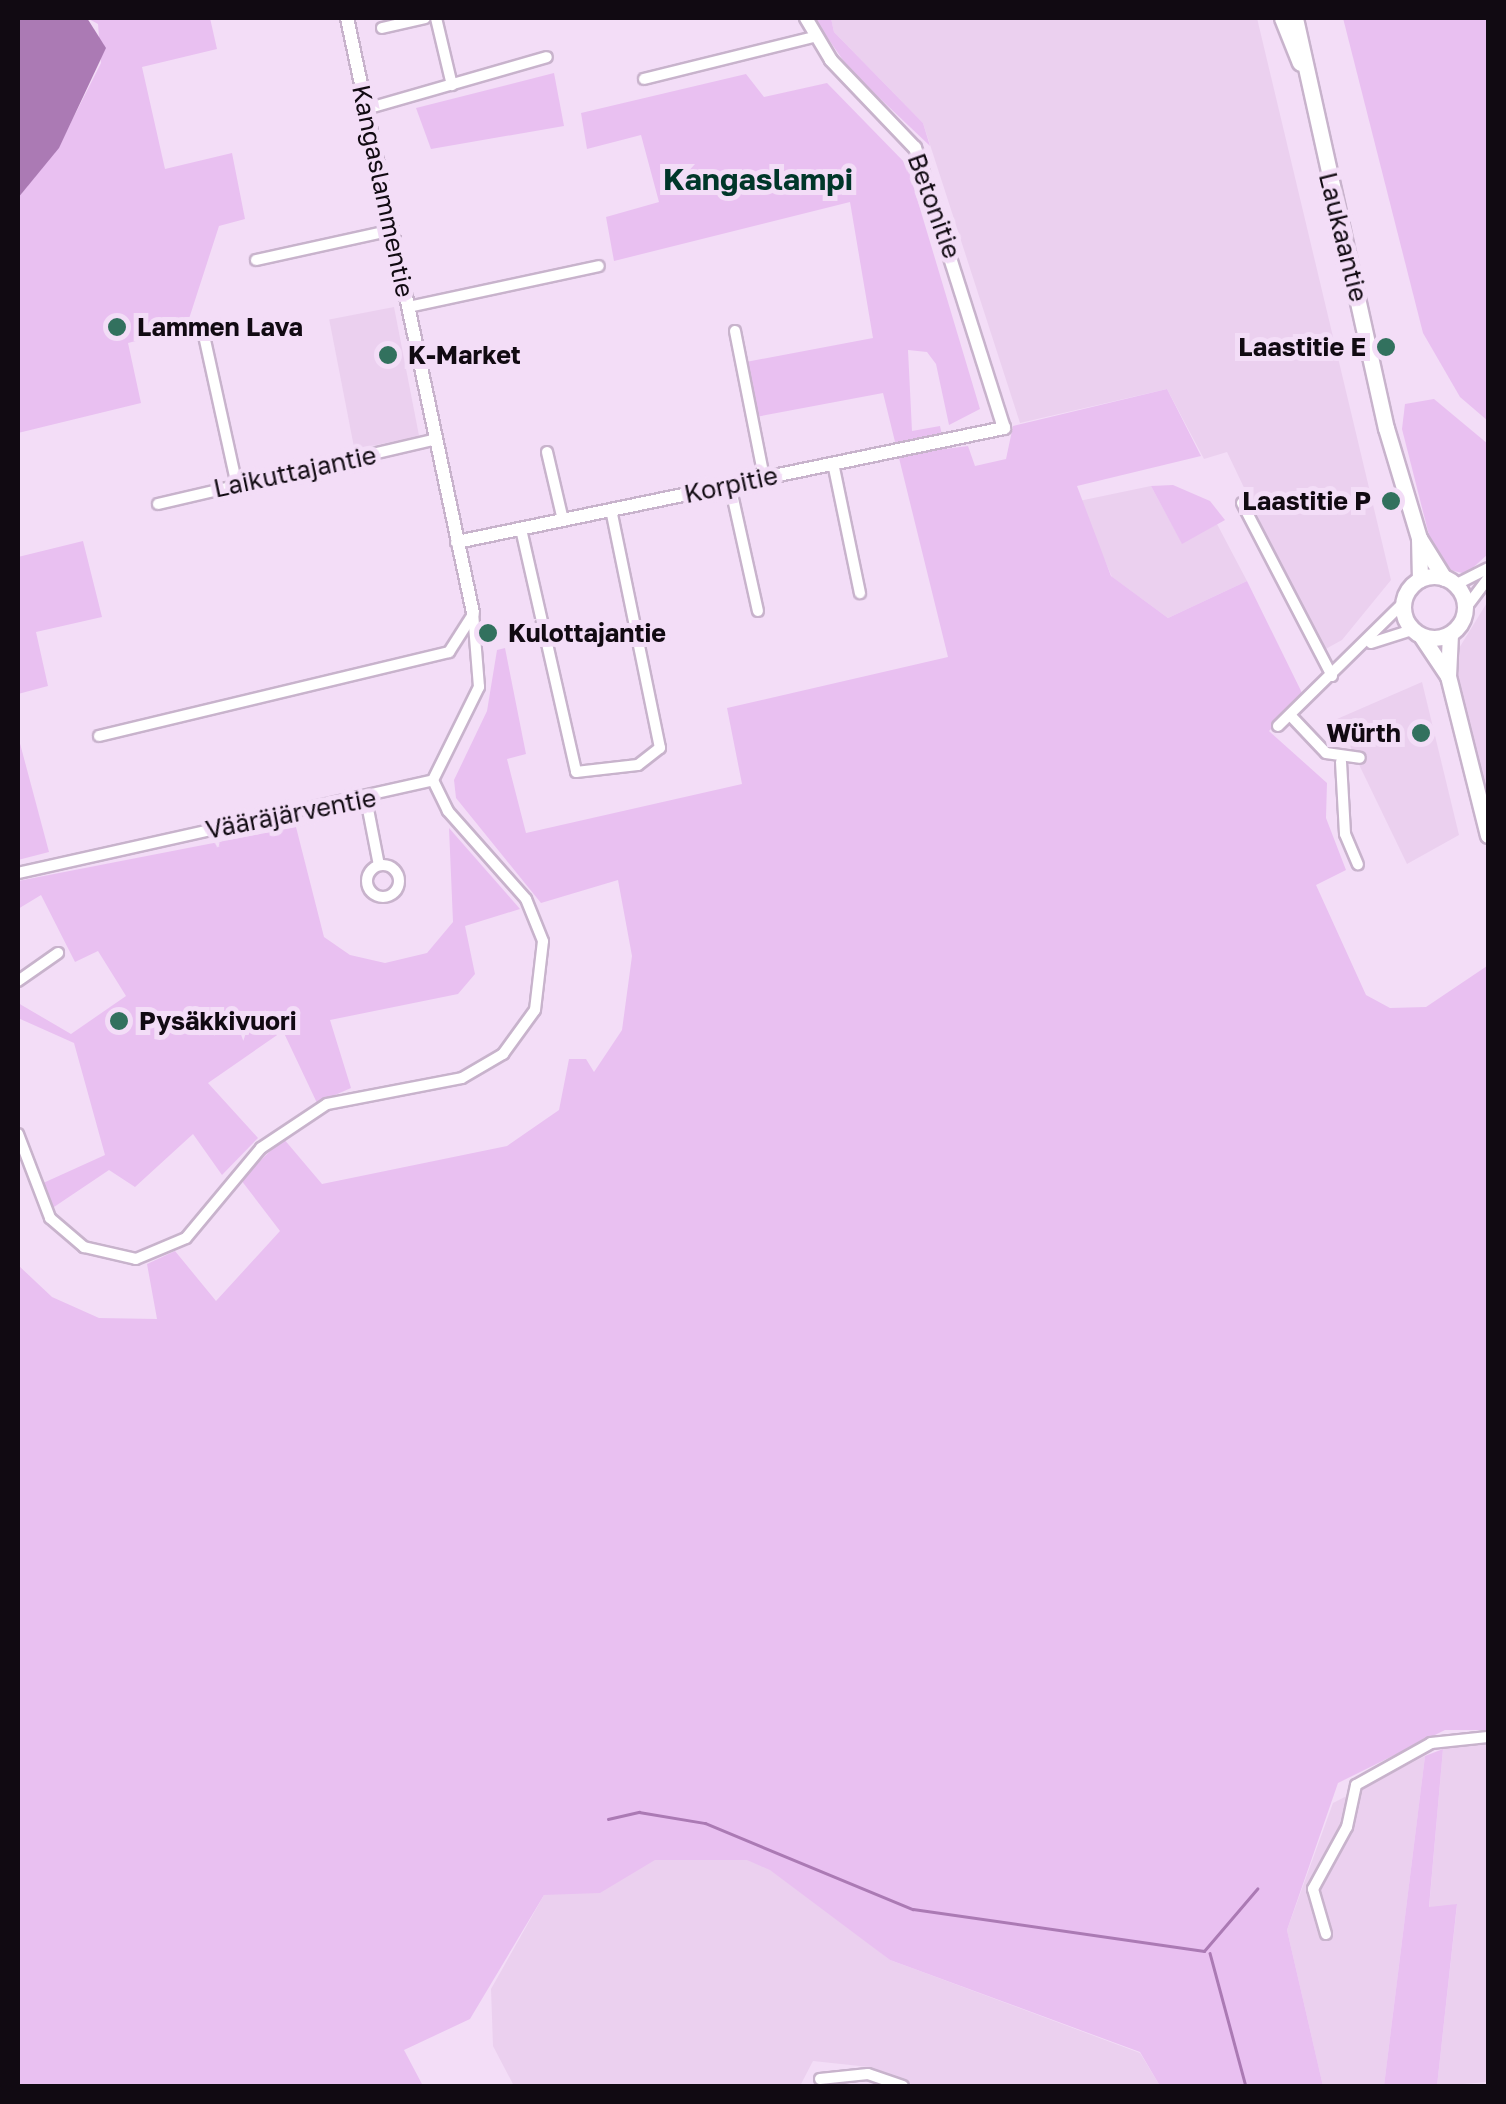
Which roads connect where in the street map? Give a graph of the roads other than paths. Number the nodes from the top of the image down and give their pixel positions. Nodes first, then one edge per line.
1 (346, 18) edge
2 (425, 18) edge
3 (436, 18) edge
4 (806, 18) edge
5 (1282, 18) edge
6 (1295, 18) edge
7 (382, 28) dead end
8 (814, 37) junction
9 (547, 56) dead end
10 (1300, 63) junction
11 (644, 79) dead end
12 (452, 85) junction
13 (366, 108) junction
14 (392, 230) junction
15 (256, 260) dead end
16 (599, 266) dead end
17 (408, 307) junction
18 (203, 331) dead end
19 (735, 331) dead end
20 (1004, 428) joint
21 (433, 440) junction
22 (548, 458) dead end
23 (833, 464) junction
24 (764, 478) junction
25 (237, 485) junction
26 (730, 485) junction
27 (1242, 503) dead end
28 (158, 504) dead end
29 (611, 510) junction
30 (563, 520) junction
31 (520, 529) junction
32 (1419, 538) junction
33 (458, 542) junction
34 (1488, 568) edge
35 (1488, 578) edge
36 (1420, 579) junction
37 (1450, 581) junction
38 (860, 593) dead end
39 (1402, 604) junction
40 (1465, 609) junction
41 (758, 611) dead end
42 (473, 613) junction
43 (1417, 633) junction
44 (1450, 634) junction
45 (1370, 643) junction
46 (1332, 676) junction
47 (1448, 676) junction
48 (1290, 714) junction
49 (1278, 726) dead end
50 (99, 736) dead end
51 (1360, 758) dead end
52 (1341, 762) junction
53 (434, 780) junction
54 (366, 799) junction
55 (1488, 835) edge
56 (1358, 864) dead end
57 (379, 865) dead end
58 (18, 873) edge
59 (58, 953) dead end
60 (18, 981) edge
61 (18, 1134) edge
62 (1488, 1736) edge
63 (1326, 1934) dead end
64 (820, 2079) dead end
65 (902, 2086) edge

1 - 13 street, Kangaslammentie
2 - 7 street
3 - 12 street
4 - 8 street, Betonitie
5 - 10 main road, Laukaantie
6 - 10 main road, Laukaantie
8 - 11 street
8 - 20 street, Betonitie
9 - 12 street
10 - 32 main road, Laukaantie
12 - 13 street
13 - 14 street, Kangaslammentie
14 - 15 street
14 - 17 street, Kangaslammentie
16 - 17 street
17 - 21 street, Kangaslammentie
18 - 25 street
19 - 24 street
20 - 23 street, Korpitie
21 - 25 street, Laikuttajantie
21 - 33 street, Kangaslammentie
22 - 30 street
23 - 24 street, Korpitie
23 - 38 street
24 - 26 street, Korpitie
25 - 28 street, Laikuttajantie
26 - 29 street, Korpitie
26 - 41 street
27 - 46 street
29 - 30 street, Korpitie
29 - 31 street
30 - 31 street, Korpitie
31 - 33 street, Korpitie
32 - 36 main road, Laukaantie
32 - 37 main road, Laukaantie
33 - 42 street, Kangaslammentie
34 - 37 street
35 - 40 street
36 - 37 main road
36 - 39 main road
37 - 40 main road
39 - 43 main road
39 - 45 street
40 - 44 main road
42 - 50 street
42 - 53 street, Kangaslammentie
43 - 44 main road
43 - 45 street
43 - 47 main road
44 - 47 main road
45 - 46 street
46 - 48 street
47 - 55 main road
48 - 49 street
48 - 52 street
51 - 52 street
52 - 56 street
53 - 54 street, Vääräjärventie
53 - 61 street
54 - 57 street
54 - 58 street, Vääräjärventie
59 - 60 street
62 - 63 street
64 - 65 street

